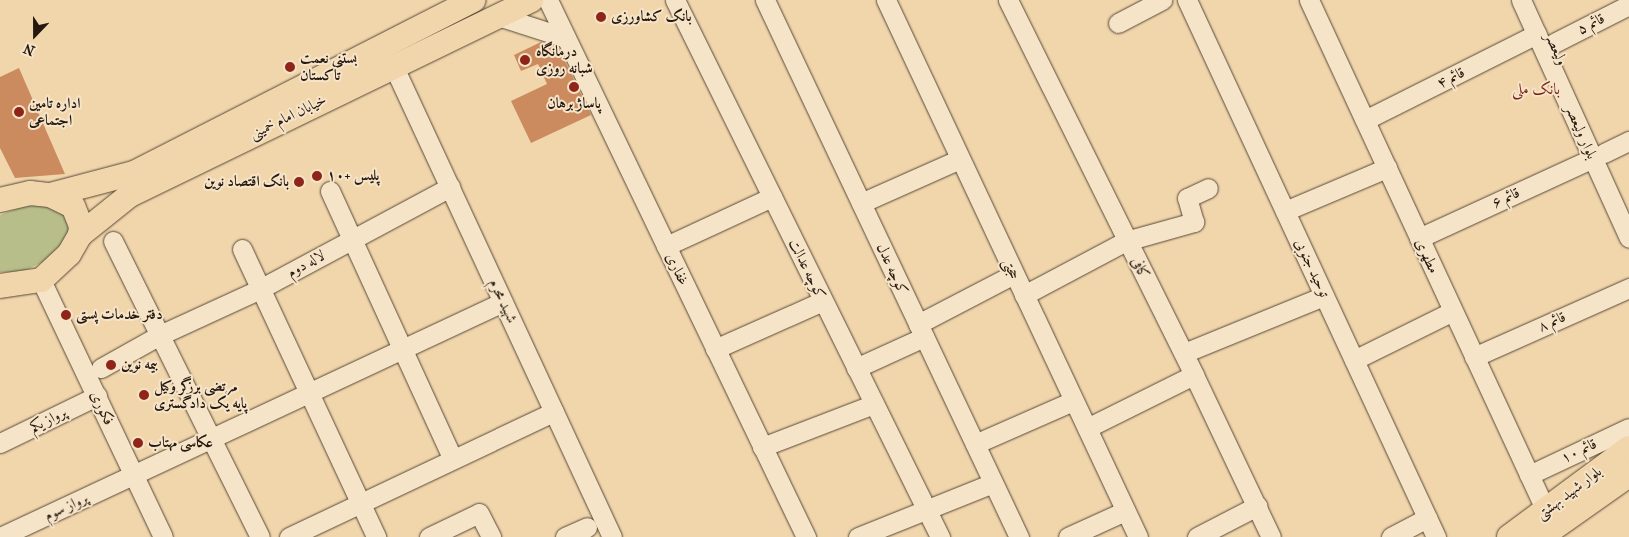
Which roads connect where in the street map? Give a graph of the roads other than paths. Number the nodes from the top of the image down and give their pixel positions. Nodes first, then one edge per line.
1 (474, 0) edge
2 (531, 0) edge
3 (548, 0) edge
4 (675, 0) edge
5 (765, 0) edge
6 (886, 0) edge
7 (1008, 0) edge
8 (1162, 0) edge
9 (1187, 0) edge
10 (1309, 0) edge
11 (1521, 0) edge
12 (1534, 0) edge
13 (1629, 4) edge
14 (498, 16) junction
15 (1118, 23) dead end
16 (1537, 34) junction
17 (566, 38) junction
18 (1554, 43) junction
19 (393, 65) junction
20 (1365, 120) junction
21 (1629, 141) edge
22 (1599, 155) junction
23 (960, 159) junction
24 (1387, 168) junction
25 (450, 187) junction
26 (1208, 188) dead end
27 (330, 191) dead end
28 (50, 195) junction
29 (1, 196) edge
30 (772, 197) junction
31 (861, 203) junction
32 (1629, 206) edge
33 (1285, 211) junction
34 (80, 235) junction
35 (352, 238) junction
36 (1419, 238) junction
37 (1629, 238) edge
38 (113, 241) dead end
39 (1126, 241) junction
40 (666, 246) junction
41 (242, 249) dead end
42 (1014, 274) junction
43 (41, 280) junction
44 (0, 286) edge
45 (1629, 288) edge
46 (260, 289) junction
47 (1024, 295) junction
48 (1324, 296) junction
49 (824, 301) junction
50 (503, 302) junction
51 (1453, 311) junction
52 (921, 331) junction
53 (160, 335) junction
54 (715, 349) junction
55 (403, 350) junction
56 (1184, 353) junction
57 (1474, 357) junction
58 (1354, 360) junction
59 (101, 368) dead end
60 (856, 368) junction
61 (1194, 375) junction
62 (310, 395) junction
63 (97, 396) junction
64 (1073, 401) junction
65 (874, 404) junction
66 (554, 412) junction
67 (1088, 428) junction
68 (1629, 428) edge
69 (211, 439) junction
70 (0, 443) edge
71 (975, 444) junction
72 (762, 447) junction
73 (1629, 448) edge
74 (452, 458) junction
75 (1529, 475) junction
76 (1629, 475) edge
77 (133, 476) junction
78 (993, 483) junction
79 (360, 503) junction
80 (1257, 506) junction
81 (1125, 511) junction
82 (1546, 511) junction
83 (927, 512) junction
84 (1427, 518) junction
85 (586, 527) dead end
86 (0, 537) edge
87 (163, 537) edge
88 (260, 537) edge
89 (289, 537) edge
90 (376, 537) edge
91 (429, 537) edge
92 (491, 537) edge
93 (565, 537) edge
94 (612, 537) edge
95 (806, 537) edge
96 (858, 537) edge
97 (940, 537) edge
98 (1019, 537) edge
99 (1068, 537) edge
100 (1138, 537) edge
101 (1197, 537) edge
102 (1271, 537) edge
103 (1391, 537) edge
104 (1436, 537) edge
105 (1509, 537) edge
106 (1541, 537) edge

1 - 28 main road, خیابان امام خمینی
2 - 14 main road, خیابان امام خمینی
3 - 17 street, غفاری
4 - 30 street, کوچه عدالت
5 - 31 street, کوچه عدل
6 - 23 street, حجتی
7 - 39 street, کافی
8 - 15 street
9 - 33 street, توحید جنوبی
10 - 20 street, مطهری
11 - 16 street, بلوار ولیعصر
12 - 18 street, ولیعصر
13 - 18 street, قائم ۵
14 - 17 street
14 - 19 main road, خیابان امام خمینی
16 - 20 street, قائم ۴
16 - 22 street, بلوار ولیعصر
17 - 40 street, غفاری
18 - 22 street, ولیعصر
19 - 25 street, شهید محرم
19 - 34 main road, خیابان امام خمینی
20 - 24 street, مطهری
21 - 22 street, قائم ۶
22 - 32 street, ولیعصر
22 - 36 street, قائم ۶
22 - 37 street, بلوار ولیعصر
23 - 31 street
23 - 42 street, حجتی
24 - 33 street
24 - 36 street, مطهری
25 - 35 street, لاله دوم
25 - 50 street, شهید محرم
26 - 39 street
27 - 35 street
28 - 29 main road
28 - 34 main road
30 - 40 street
30 - 49 street, کوچه عدالت
31 - 52 street, کوچه عدل
33 - 48 street, توحید جنوبی
34 - 43 main road, خیابان امام خمینی
35 - 46 street, لاله دوم
35 - 55 street
36 - 51 street, مطهری
38 - 53 street
39 - 47 street
39 - 56 street, کافی
40 - 54 street, غفاری
41 - 46 street
42 - 47 street, حجتی
42 - 52 street
43 - 44 main road
43 - 63 street, فکوری
45 - 57 street, قائم ۸
46 - 53 street, لاله دوم
46 - 62 street
47 - 64 street, حجتی
48 - 56 street
48 - 58 street, توحید جنوبی
49 - 54 street
49 - 60 street, کوچه عدالت
50 - 55 street, پرواز سوم
50 - 66 street, شهید محرم
51 - 57 street, مطهری
51 - 58 street
52 - 60 street
52 - 71 street, کوچه عدل
53 - 59 street, لاله دوم
53 - 69 street
54 - 72 street, غفاری
55 - 62 street, پرواز سوم
55 - 74 street
56 - 61 street, کافی
57 - 75 street, مطهری
58 - 84 street, توحید جنوبی
60 - 65 street, کوچه عدالت
61 - 67 street
61 - 80 street, کافی
62 - 69 street, پرواز سوم
62 - 79 street
63 - 70 street, پرواز یکم
63 - 77 street, فکوری
64 - 67 street, حجتی
64 - 71 street
65 - 72 street
65 - 83 street, کوچه عدالت
66 - 74 street
66 - 94 street, شهید محرم
67 - 81 street, حجتی
68 - 75 street, قائم ۱۰
69 - 77 street, پرواز سوم
69 - 88 street
71 - 78 street, کوچه عدل
72 - 95 street, غفاری
73 - 82 main road, بلوار شهید بهشتی
74 - 79 street
75 - 82 street, مطهری
76 - 106 main road, بلوار شهید بهشتی
77 - 86 street, پرواز سوم
77 - 87 street, فکوری
78 - 83 street
78 - 98 street, کوچه عدل
79 - 89 street
79 - 90 street
80 - 101 street
80 - 102 street, کافی
81 - 99 street
81 - 100 street, حجتی
82 - 105 main road, بلوار شهید بهشتی
83 - 96 street
83 - 97 street, کوچه عدالت
84 - 103 street
84 - 104 street, توحید جنوبی
85 - 93 street
91 - 92 street

